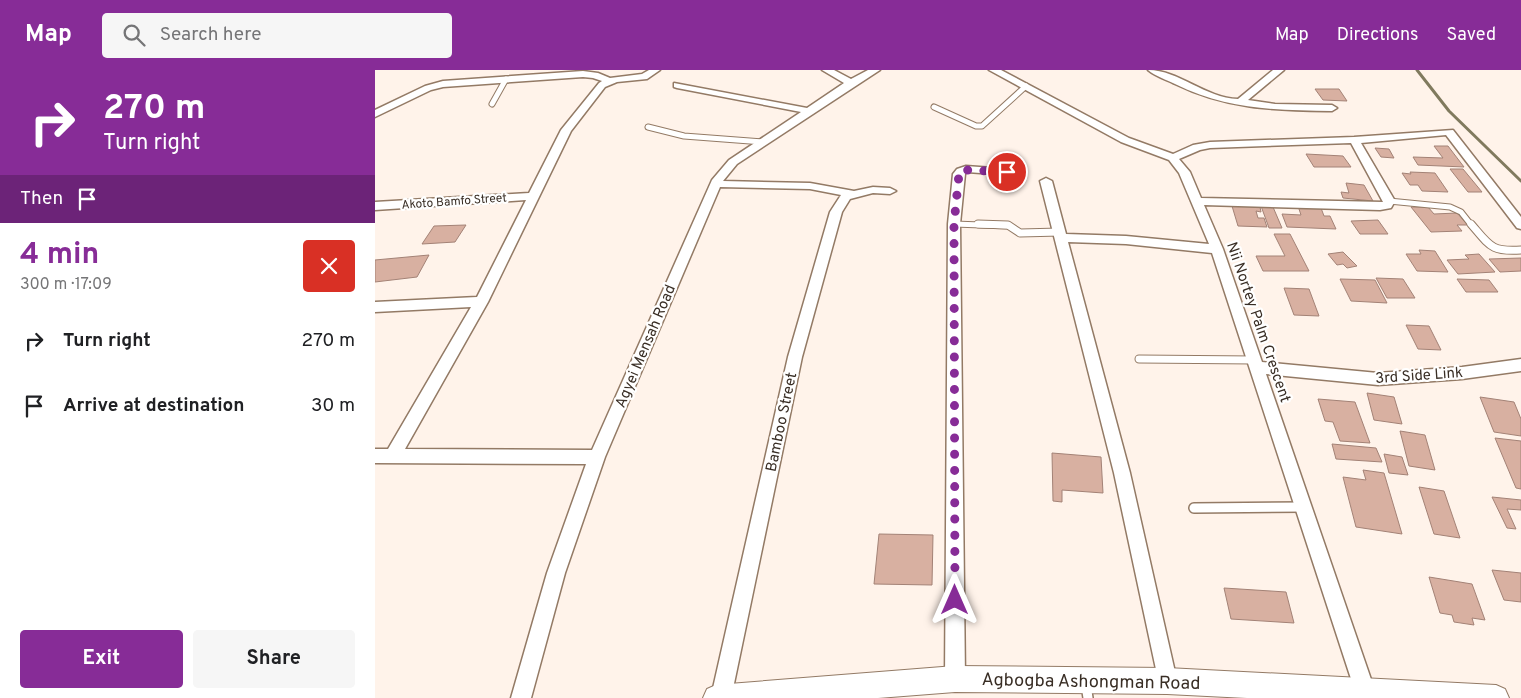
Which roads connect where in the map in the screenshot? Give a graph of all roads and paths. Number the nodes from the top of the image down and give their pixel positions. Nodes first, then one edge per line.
1 (655, 70) edge
2 (827, 70) edge
3 (875, 70) edge
4 (994, 70) edge
5 (1153, 70) edge
6 (1279, 70) edge
7 (506, 79) junction
8 (609, 81) junction
9 (851, 83) junction
10 (677, 85) dead end
11 (1026, 86) junction
12 (1240, 102) junction
13 (492, 104) dead end
14 (934, 107) dead end
15 (1332, 108) dead end
16 (809, 111) junction
17 (375, 114) edge
18 (648, 127) dead end
19 (1354, 140) junction
20 (763, 142) junction
21 (1173, 158) junction
22 (1007, 172) dead end
23 (1046, 181) dead end
24 (716, 184) junction
25 (890, 191) dead end
26 (853, 194) junction
27 (533, 196) junction
28 (1196, 201) junction
29 (1389, 201) junction
30 (375, 206) edge
31 (954, 224) junction
32 (1521, 225) edge
33 (1060, 235) junction
34 (1217, 249) junction
35 (1521, 250) edge
36 (481, 302) junction
37 (375, 307) edge
38 (1139, 359) dead end
39 (1256, 363) junction
40 (1521, 365) edge
41 (375, 456) edge
42 (393, 456) junction
43 (597, 457) junction
44 (1305, 506) junction
45 (1194, 508) dead end
46 (955, 679) junction
47 (1167, 681) junction
48 (1087, 689) edge
49 (1365, 691) junction
50 (791, 695) edge
51 (521, 698) edge
52 (718, 698) edge
53 (1496, 698) edge

1 - 8 street
2 - 9 street
3 - 9 street, Agyei Mensah Road
4 - 11 street
5 - 12 street
6 - 12 street
7 - 8 street
7 - 13 lane
7 - 17 street
8 - 27 street
9 - 16 street, Agyei Mensah Road
10 - 16 street
11 - 14 lane
11 - 21 street
12 - 15 street
16 - 20 street, Agyei Mensah Road
18 - 20 lane
19 - 21 street
19 - 29 street
19 - 32 street
20 - 24 street, Agyei Mensah Road
21 - 28 street, Nii Nortey Palm Crescent
22 - 31 street
23 - 33 street
24 - 26 street
24 - 43 street, Agyei Mensah Road
25 - 26 street
26 - 52 street, Bamboo Street
27 - 30 street, Akoto Bamfo Street
27 - 36 street
28 - 29 street
28 - 34 street, Nii Nortey Palm Crescent
29 - 35 lane
31 - 33 lane
31 - 46 street
33 - 34 street
33 - 47 street
34 - 39 street, Nii Nortey Palm Crescent
36 - 37 street
36 - 42 street
38 - 39 lane
39 - 40 street, 3rd Side Link
39 - 44 street, Nii Nortey Palm Crescent
41 - 42 street
42 - 43 street
43 - 51 street, Agyei Mensah Road
44 - 45 lane
44 - 49 street, Nii Nortey Palm Crescent
46 - 48 street, Agbogba Ashongman Road
46 - 50 street, Agbogba Ashongman Road
47 - 48 street, Agbogba Ashongman Road
47 - 49 street, Agbogba Ashongman Road
49 - 53 street, Agbogba Ashongman Road
50 - 52 street, Agbogba Ashongman Road

